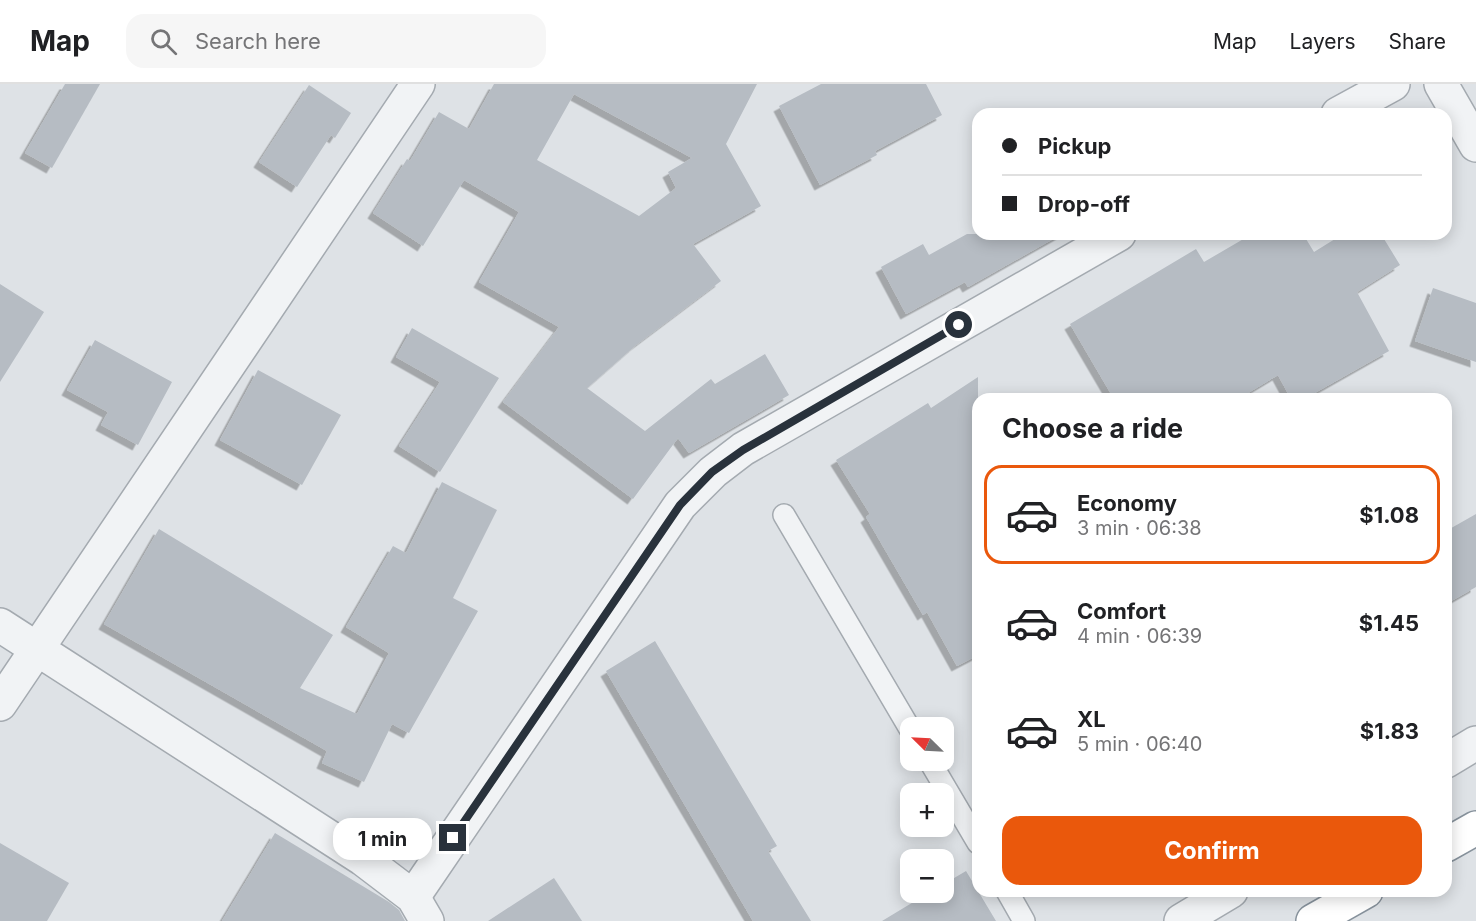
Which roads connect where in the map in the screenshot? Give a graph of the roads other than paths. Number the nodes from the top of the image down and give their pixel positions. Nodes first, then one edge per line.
1 (418, 84) edge
2 (1393, 84) edge
3 (1441, 84) edge
4 (1349, 108) edge
5 (1476, 145) edge
6 (1109, 240) edge
7 (784, 515) dead end
8 (0, 625) edge
9 (36, 648) junction
10 (0, 704) edge
11 (903, 717) edge
12 (1476, 743) edge
13 (1452, 757) edge
14 (935, 771) edge
15 (1476, 828) edge
16 (972, 833) edge
17 (1452, 842) edge
18 (1010, 897) edge
19 (1221, 897) edge
20 (1355, 897) edge
21 (420, 909) edge
22 (1024, 921) edge
23 (1181, 921) edge
24 (1313, 921) edge

1 - 9 street
2 - 4 street
3 - 5 street
6 - 21 street
7 - 11 lane
8 - 9 street
9 - 10 street
9 - 21 street
12 - 13 street
14 - 16 lane
15 - 17 highway
18 - 22 lane
19 - 23 street
20 - 24 highway

